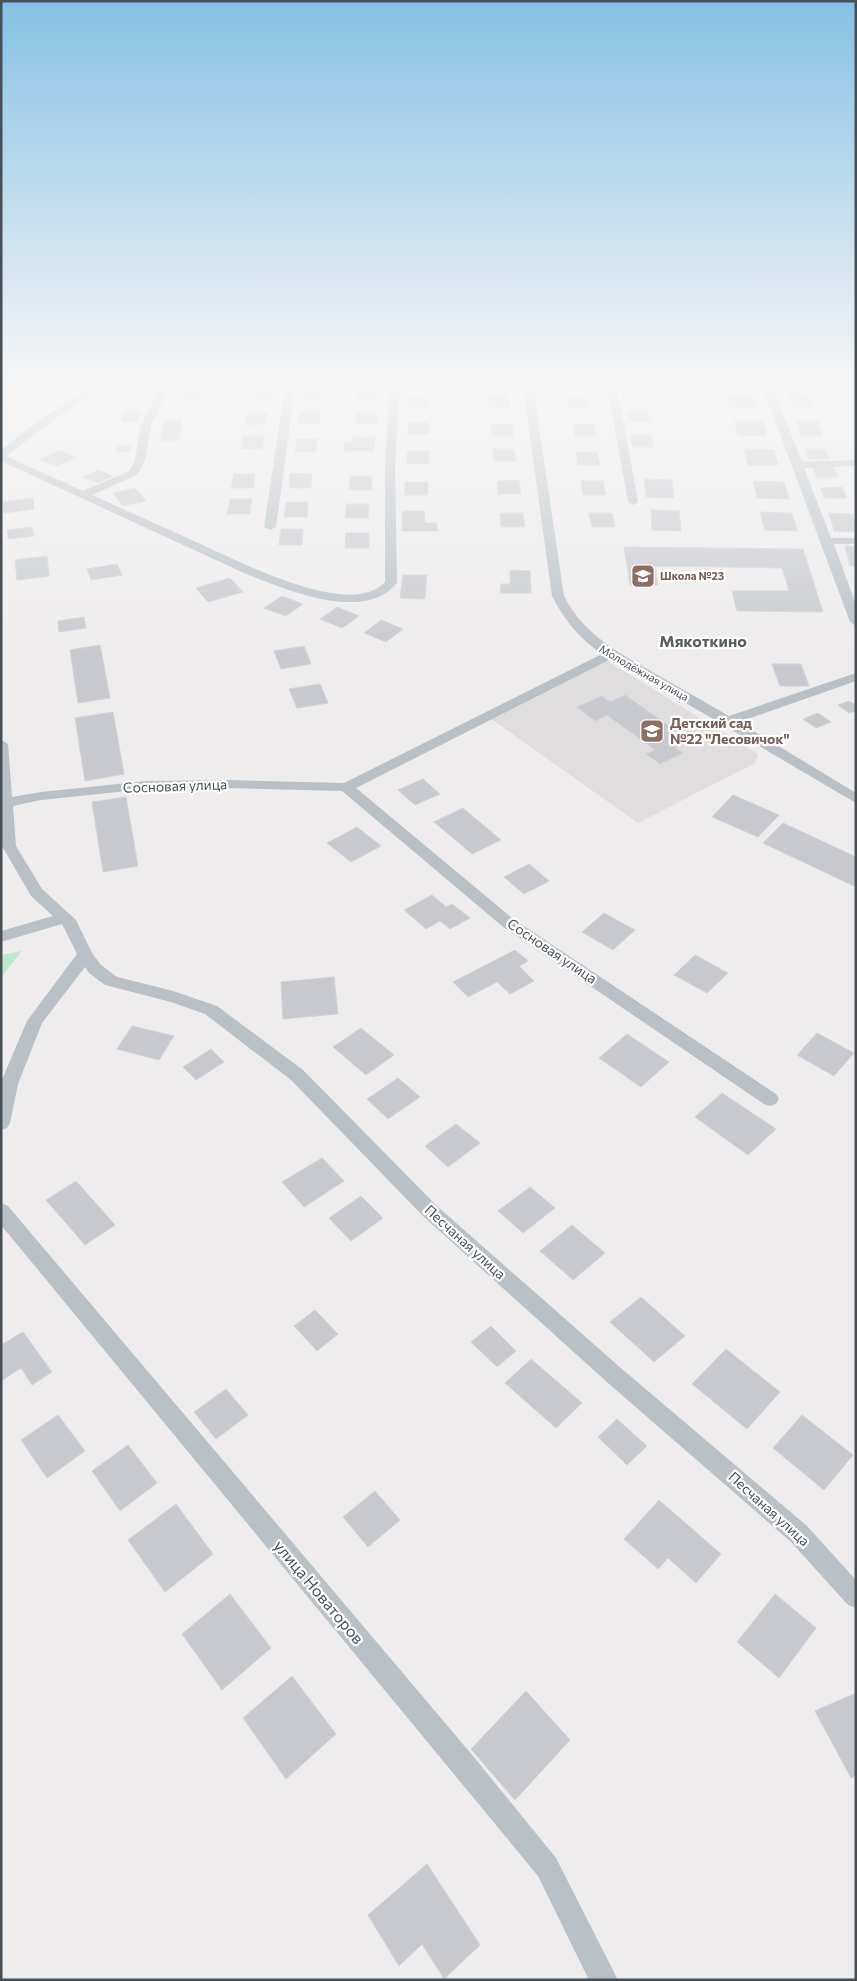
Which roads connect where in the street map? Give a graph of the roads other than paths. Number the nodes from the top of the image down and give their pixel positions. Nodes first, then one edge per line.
1 (36, 472) edge
2 (133, 472) edge
3 (278, 472) edge
4 (390, 472) edge
5 (540, 472) edge
6 (627, 472) edge
7 (801, 472) edge
8 (83, 495) junction
9 (633, 502) dead end
10 (270, 527) dead end
11 (827, 541) junction
12 (856, 541) edge
13 (856, 622) edge
14 (610, 654) junction
15 (856, 677) edge
16 (728, 721) junction
17 (1, 744) edge
18 (346, 787) junction
19 (856, 799) edge
20 (5, 802) junction
21 (65, 918) junction
22 (1, 937) edge
23 (85, 955) junction
24 (770, 1099) dead end
25 (1, 1123) edge
26 (5, 1216) edge
27 (856, 1597) edge
28 (604, 1980) edge

1 - 8 street
2 - 8 street
3 - 10 street
4 - 8 street
5 - 14 street, Молодёжная улица
6 - 9 street
7 - 11 street
11 - 12 street
11 - 13 street
14 - 16 street, Молодёжная улица
14 - 18 street, Сосновая улица
15 - 16 street
16 - 19 street, Молодёжная улица
17 - 20 street, Песчаная улица
18 - 20 street, Сосновая улица
18 - 24 street, Сосновая улица
20 - 21 street, Песчаная улица
21 - 22 street
21 - 23 street, Песчаная улица
23 - 25 street
23 - 27 street, Песчаная улица
26 - 28 street, улица Новаторов

